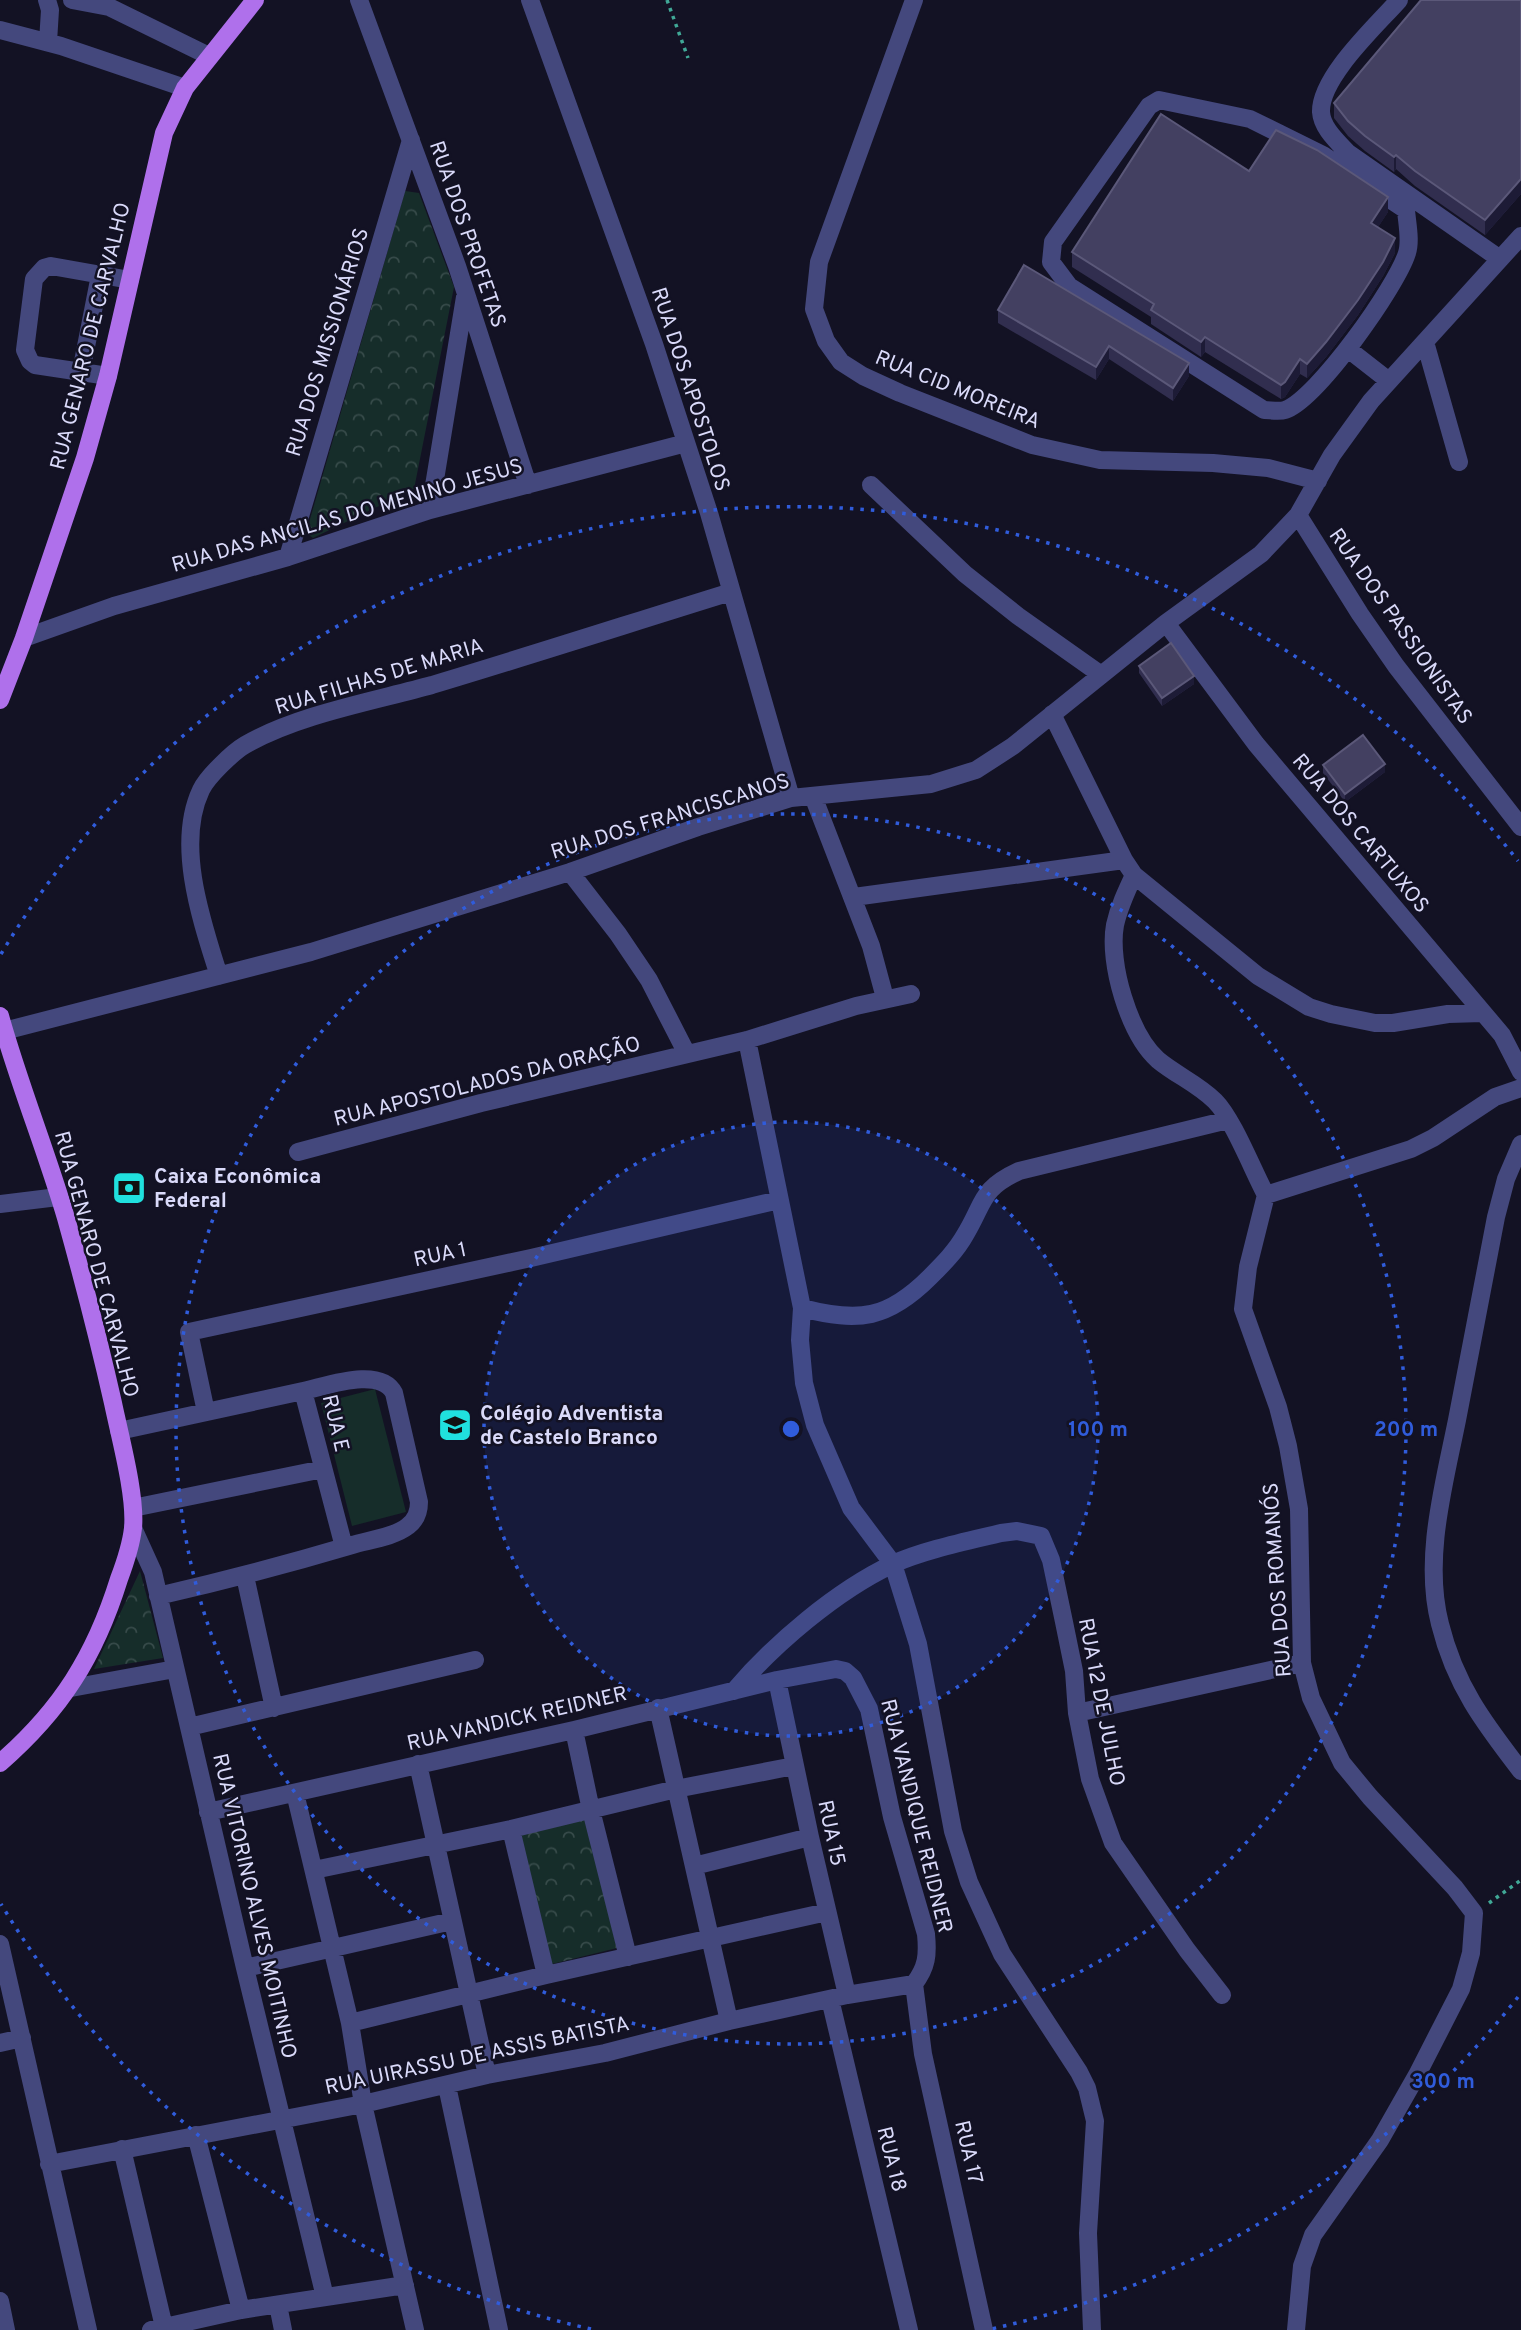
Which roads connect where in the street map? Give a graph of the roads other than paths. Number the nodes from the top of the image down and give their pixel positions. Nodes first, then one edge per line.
1 (47, 0) edge
2 (72, 0) edge
3 (255, 0) edge
4 (359, 0) edge
5 (530, 0) edge
6 (914, 0) edge
7 (1399, 0) edge
8 (0, 30) edge
9 (48, 42) junction
10 (209, 56) junction
11 (185, 88) junction
12 (411, 140) junction
13 (1521, 236) edge
14 (1500, 259) junction
15 (100, 275) junction
16 (130, 280) junction
17 (466, 294) junction
18 (1425, 342) junction
19 (1348, 349) junction
20 (81, 372) junction
21 (108, 376) junction
22 (1389, 381) junction
23 (686, 443) junction
24 (1459, 462) dead end
25 (1318, 481) junction
26 (527, 485) junction
27 (871, 485) dead end
28 (429, 510) junction
29 (1298, 515) junction
30 (288, 558) junction
31 (731, 592) junction
32 (1166, 623) junction
33 (24, 638) junction
34 (1100, 674) junction
35 (0, 700) edge
36 (1052, 715) junction
37 (813, 796) junction
38 (791, 798) junction
39 (1521, 827) edge
40 (1129, 867) junction
41 (570, 872) junction
42 (853, 897) junction
43 (219, 976) junction
44 (911, 994) dead end
45 (886, 998) junction
46 (1483, 1013) junction
47 (2, 1024) edge
48 (747, 1040) junction
49 (687, 1054) junction
50 (1521, 1072) edge
51 (1521, 1088) edge
52 (1228, 1120) junction
53 (1521, 1144) edge
54 (298, 1152) dead end
55 (1266, 1195) junction
56 (58, 1196) junction
57 (779, 1200) junction
58 (0, 1204) edge
59 (802, 1308) junction
60 (303, 1391) junction
61 (206, 1412) junction
62 (119, 1431) junction
63 (323, 1469) junction
64 (133, 1508) junction
65 (133, 1528) junction
66 (344, 1547) junction
67 (894, 1564) junction
68 (244, 1576) junction
69 (158, 1596) junction
70 (475, 1660) dead end
71 (1303, 1663) junction
72 (175, 1669) junction
73 (836, 1669) joint
74 (777, 1680) junction
75 (71, 1688) junction
76 (734, 1691) junction
77 (274, 1708) junction
78 (658, 1708) junction
79 (1077, 1713) junction
80 (189, 1727) junction
81 (574, 1730) junction
82 (0, 1763) edge
83 (418, 1764) junction
84 (794, 1766) junction
85 (1521, 1771) edge
86 (676, 1789) junction
87 (295, 1793) junction
88 (591, 1810) junction
89 (208, 1812) junction
90 (512, 1829) junction
91 (810, 1837) junction
92 (436, 1846) junction
93 (694, 1866) junction
94 (314, 1870) junction
95 (827, 1912) junction
96 (452, 1921) junction
97 (710, 1939) junction
98 (0, 1944) edge
99 (333, 1949) junction
100 (628, 1957) junction
101 (245, 1968) junction
102 (546, 1975) junction
103 (914, 1984) junction
104 (469, 1994) junction
105 (1222, 1995) dead end
106 (839, 1997) junction
107 (729, 2021) junction
108 (350, 2023) junction
109 (22, 2038) junction
110 (0, 2043) edge
111 (487, 2075) junction
112 (447, 2086) junction
113 (362, 2105) junction
114 (283, 2120) junction
115 (196, 2135) junction
116 (122, 2149) junction
117 (49, 2164) junction
118 (405, 2285) junction
119 (325, 2297) junction
120 (0, 2301) edge
121 (278, 2305) junction
122 (242, 2310) junction
123 (157, 2329) edge
124 (6, 2330) edge
125 (88, 2330) edge
126 (283, 2330) edge
127 (415, 2330) edge
128 (499, 2330) edge
129 (909, 2330) edge
130 (984, 2330) edge
131 (1092, 2330) edge
132 (1296, 2330) edge

1 - 9 street
2 - 10 street
3 - 10 main road, RUA GENARO DE CARVALHO
4 - 12 street, RUA DOS PROFETAS
5 - 23 street, RUA DOS APOSTOLOS
6 - 25 street, RUA CID MOREIRA
7 - 14 street
8 - 9 street
9 - 11 street
10 - 11 main road, RUA GENARO DE CARVALHO
11 - 16 main road, RUA GENARO DE CARVALHO
12 - 17 street, RUA DOS PROFETAS
12 - 30 street, RUA DOS MISSIONÁRIOS
13 - 14 street, RUA DOS FRANCISCANOS
14 - 18 street, RUA DOS FRANCISCANOS
15 - 16 street
15 - 20 street
15 - 20 street
16 - 21 main road, RUA GENARO DE CARVALHO
17 - 26 street, RUA DOS PROFETAS
17 - 28 street
18 - 22 street, RUA DOS FRANCISCANOS
18 - 24 street
19 - 19 street
19 - 22 street
20 - 21 street
21 - 33 main road, RUA GENARO DE CARVALHO
22 - 25 street, RUA DOS FRANCISCANOS
23 - 26 street, RUA DAS ANCILAS DO MENINO JESUS
23 - 31 street, RUA DOS APOSTOLOS
25 - 29 street, RUA DOS FRANCISCANOS
26 - 28 street, RUA DAS ANCILAS DO MENINO JESUS
27 - 34 street
28 - 30 street, RUA DAS ANCILAS DO MENINO JESUS
29 - 32 street, RUA DOS FRANCISCANOS
29 - 39 street, RUA DOS PASSIONISTAS
30 - 33 street, RUA DAS ANCILAS DO MENINO JESUS
31 - 38 street, RUA DOS APOSTOLOS
31 - 43 street, RUA FILHAS DE MARIA
32 - 34 street, RUA DOS FRANCISCANOS
32 - 46 street, RUA DOS CARTUXOS
33 - 35 main road, RUA GENARO DE CARVALHO
34 - 36 street, RUA DOS FRANCISCANOS
36 - 37 street, RUA DOS FRANCISCANOS
36 - 40 street
37 - 38 street, RUA DOS FRANCISCANOS
37 - 42 street
38 - 41 street, RUA DOS FRANCISCANOS
40 - 42 street
40 - 46 street
40 - 52 street
41 - 43 street, RUA DOS FRANCISCANOS
41 - 49 street
42 - 45 street
43 - 47 street, RUA DOS FRANCISCANOS
44 - 45 street, RUA APOSTOLADOS DA ORAÇÃO
45 - 48 street, RUA APOSTOLADOS DA ORAÇÃO
46 - 50 street, RUA DOS CARTUXOS
47 - 56 main road, RUA GENARO DE CARVALHO
48 - 49 street, RUA APOSTOLADOS DA ORAÇÃO
48 - 57 street
49 - 54 street, RUA APOSTOLADOS DA ORAÇÃO
51 - 55 street
52 - 55 street
52 - 59 street
53 - 85 street
55 - 71 street, RUA DOS ROMANÓS
56 - 58 street
56 - 62 main road, RUA GENARO DE CARVALHO
57 - 59 street
57 - 61 street, RUA 1
59 - 67 street
60 - 61 street
60 - 63 street, RUA E
60 - 66 street, RUA E
61 - 62 street
62 - 64 main road, RUA GENARO DE CARVALHO
63 - 64 street
63 - 66 street, RUA E
64 - 65 main road, RUA GENARO DE CARVALHO
65 - 69 street, RUA VITORINO ALVES MOITINHO
65 - 75 main road, RUA GENARO DE CARVALHO
66 - 68 street
67 - 76 street
67 - 79 street, RUA 12 DE JULHO
67 - 131 street
68 - 69 street
68 - 77 street
69 - 72 street, RUA VITORINO ALVES MOITINHO
70 - 77 street
71 - 79 street
71 - 132 street, RUA DOS ROMANÓS
72 - 75 street
72 - 80 street, RUA VITORINO ALVES MOITINHO
73 - 74 street, RUA VANDICK REIDNER
73 - 103 street, RUA VANDIQUE REIDNER
74 - 76 street, RUA VANDICK REIDNER
74 - 84 street, RUA 15
75 - 82 main road, RUA GENARO DE CARVALHO
76 - 78 street, RUA VANDICK REIDNER
77 - 80 street
78 - 81 street, RUA VANDICK REIDNER
78 - 86 street
79 - 105 street, RUA 12 DE JULHO
80 - 89 street, RUA VITORINO ALVES MOITINHO
81 - 83 street, RUA VANDICK REIDNER
81 - 88 street
83 - 87 street, RUA VANDICK REIDNER
83 - 92 street
84 - 86 street
84 - 91 street, RUA 15
86 - 88 street
86 - 93 street
87 - 89 street, RUA VANDICK REIDNER
87 - 94 street
88 - 90 street
88 - 100 street
89 - 101 street, RUA VITORINO ALVES MOITINHO
90 - 92 street
90 - 102 street
91 - 93 street
91 - 95 street, RUA 15
92 - 94 street
92 - 96 street
93 - 97 street
94 - 99 street
95 - 97 street
95 - 106 street, RUA 15
96 - 99 street
96 - 104 street
97 - 100 street
97 - 107 street
98 - 109 street
99 - 101 street
99 - 108 street
100 - 102 street
101 - 114 street, RUA VITORINO ALVES MOITINHO
102 - 104 street
103 - 106 street, RUA UIRASSU DE ASSIS BATISTA
103 - 130 street, RUA 17
104 - 108 street
104 - 111 street
106 - 107 street, RUA UIRASSU DE ASSIS BATISTA
106 - 129 street, RUA 18
107 - 111 street, RUA UIRASSU DE ASSIS BATISTA
108 - 113 street
109 - 110 street
109 - 117 street
111 - 112 street, RUA UIRASSU DE ASSIS BATISTA
112 - 113 street, RUA UIRASSU DE ASSIS BATISTA
112 - 128 street
113 - 114 street, RUA UIRASSU DE ASSIS BATISTA
113 - 118 street
114 - 115 street, RUA UIRASSU DE ASSIS BATISTA
114 - 119 street, RUA VITORINO ALVES MOITINHO
115 - 116 street, RUA UIRASSU DE ASSIS BATISTA
115 - 122 street
116 - 117 street, RUA UIRASSU DE ASSIS BATISTA
116 - 123 street
117 - 125 street
118 - 119 street
118 - 127 street
119 - 121 street
120 - 124 street
121 - 122 street
121 - 126 street
122 - 123 street

